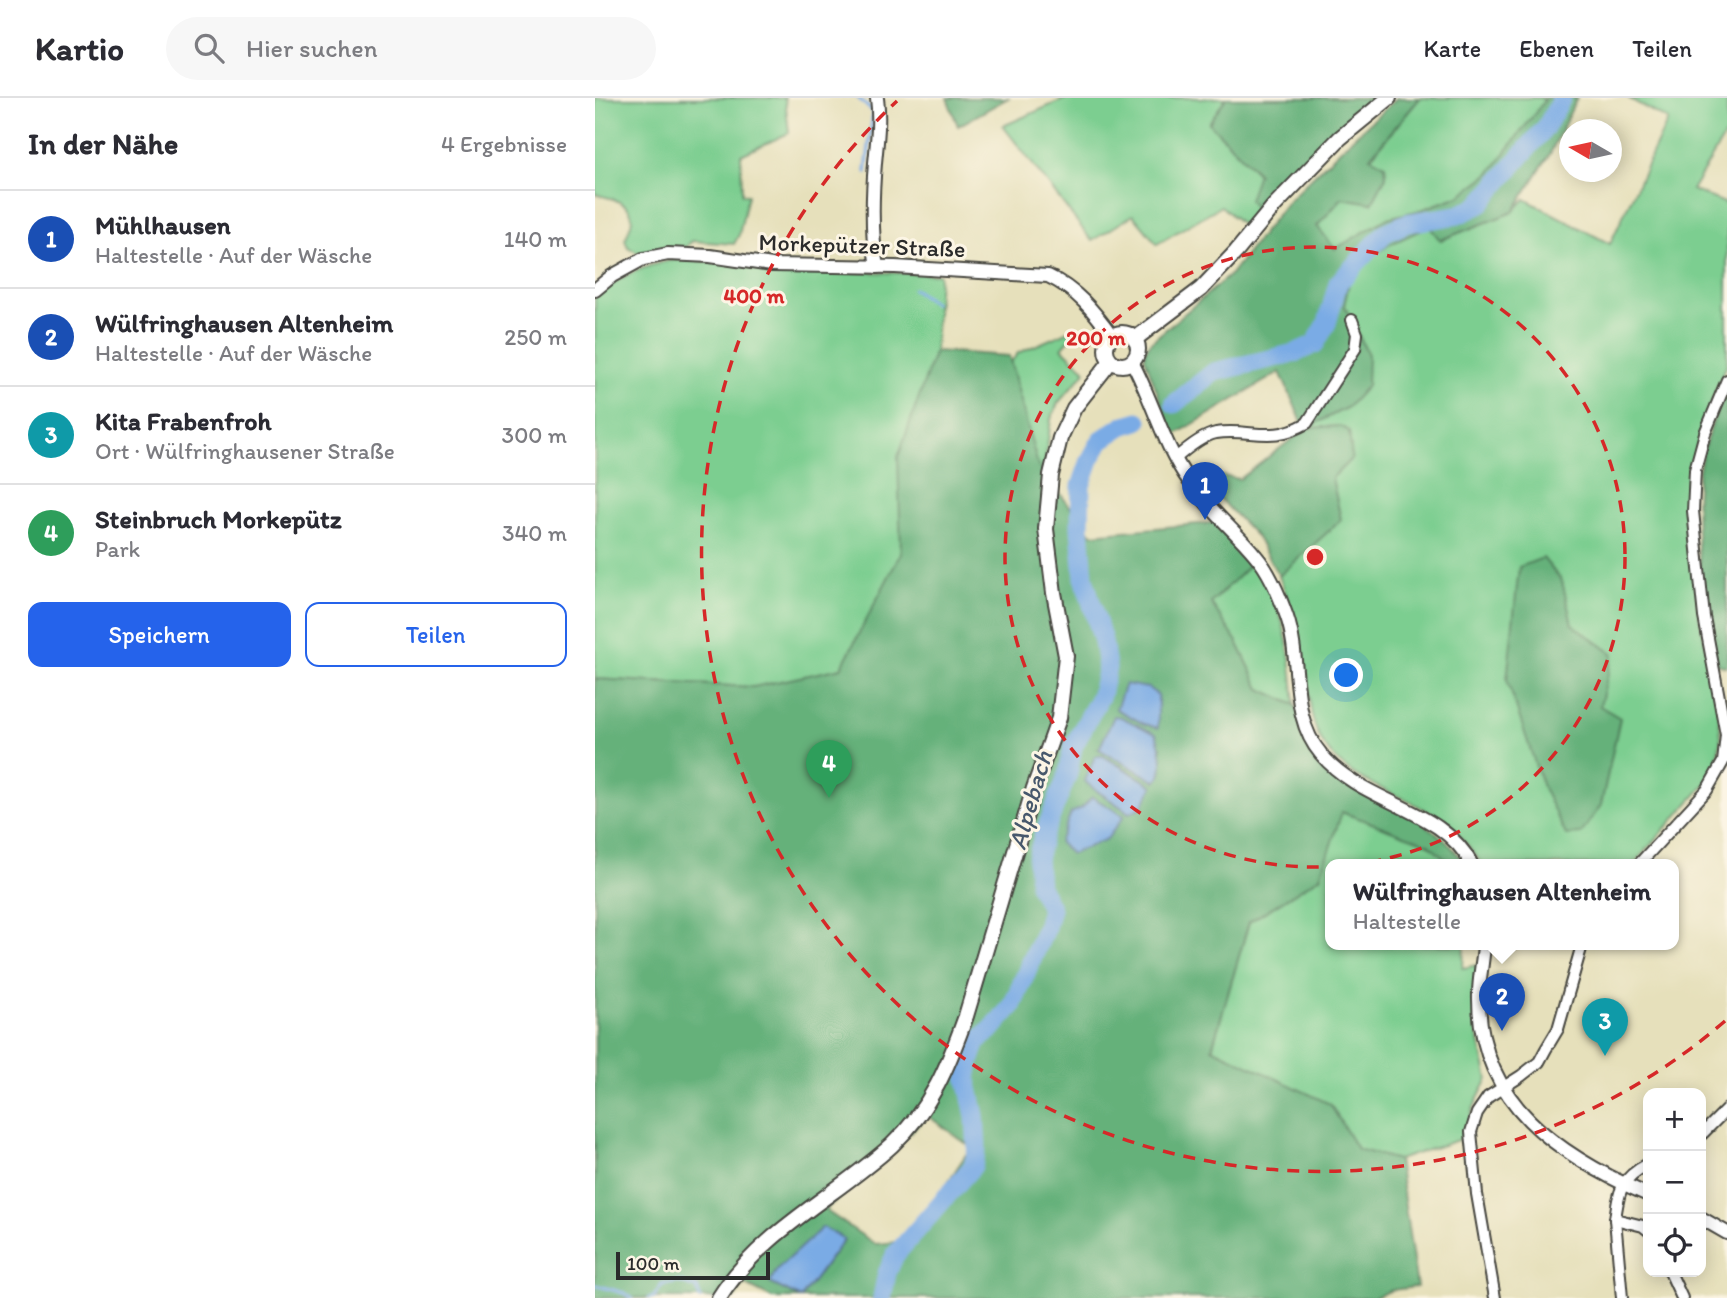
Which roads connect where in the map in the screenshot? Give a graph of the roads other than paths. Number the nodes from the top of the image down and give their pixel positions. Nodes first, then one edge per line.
1 (877, 98) edge
2 (1389, 98) edge
3 (877, 267) junction
4 (595, 290) edge
5 (1352, 320) dead end
6 (1112, 336) junction
7 (1135, 338) junction
8 (1111, 361) junction
9 (1132, 362) junction
10 (1727, 380) edge
11 (1175, 459) junction
12 (1725, 764) edge
13 (1469, 859) edge
14 (1644, 859) edge
15 (1483, 950) edge
16 (1581, 950) edge
17 (1503, 1089) junction
18 (1727, 1109) edge
19 (1706, 1130) edge
20 (1643, 1167) edge
21 (1624, 1184) junction
22 (1643, 1193) edge
23 (1615, 1219) junction
24 (1706, 1221) edge
25 (1643, 1226) edge
26 (1727, 1233) edge
27 (1672, 1277) edge
28 (719, 1298) edge
29 (1495, 1298) edge
30 (1622, 1298) edge
31 (1682, 1298) edge

1 - 3 street
2 - 7 main road
3 - 4 street, Morkepützer Straße
3 - 6 street, Morkepützer Straße
5 - 11 street
6 - 7 main road
6 - 8 main road
7 - 9 main road
8 - 9 main road
8 - 28 main road
9 - 11 street
10 - 12 street
11 - 13 street
12 - 14 street
15 - 17 street
16 - 17 street
17 - 21 street
17 - 29 street
18 - 19 street
20 - 21 street
21 - 22 street
21 - 23 street
23 - 25 street
23 - 30 street
24 - 26 street
27 - 31 street

